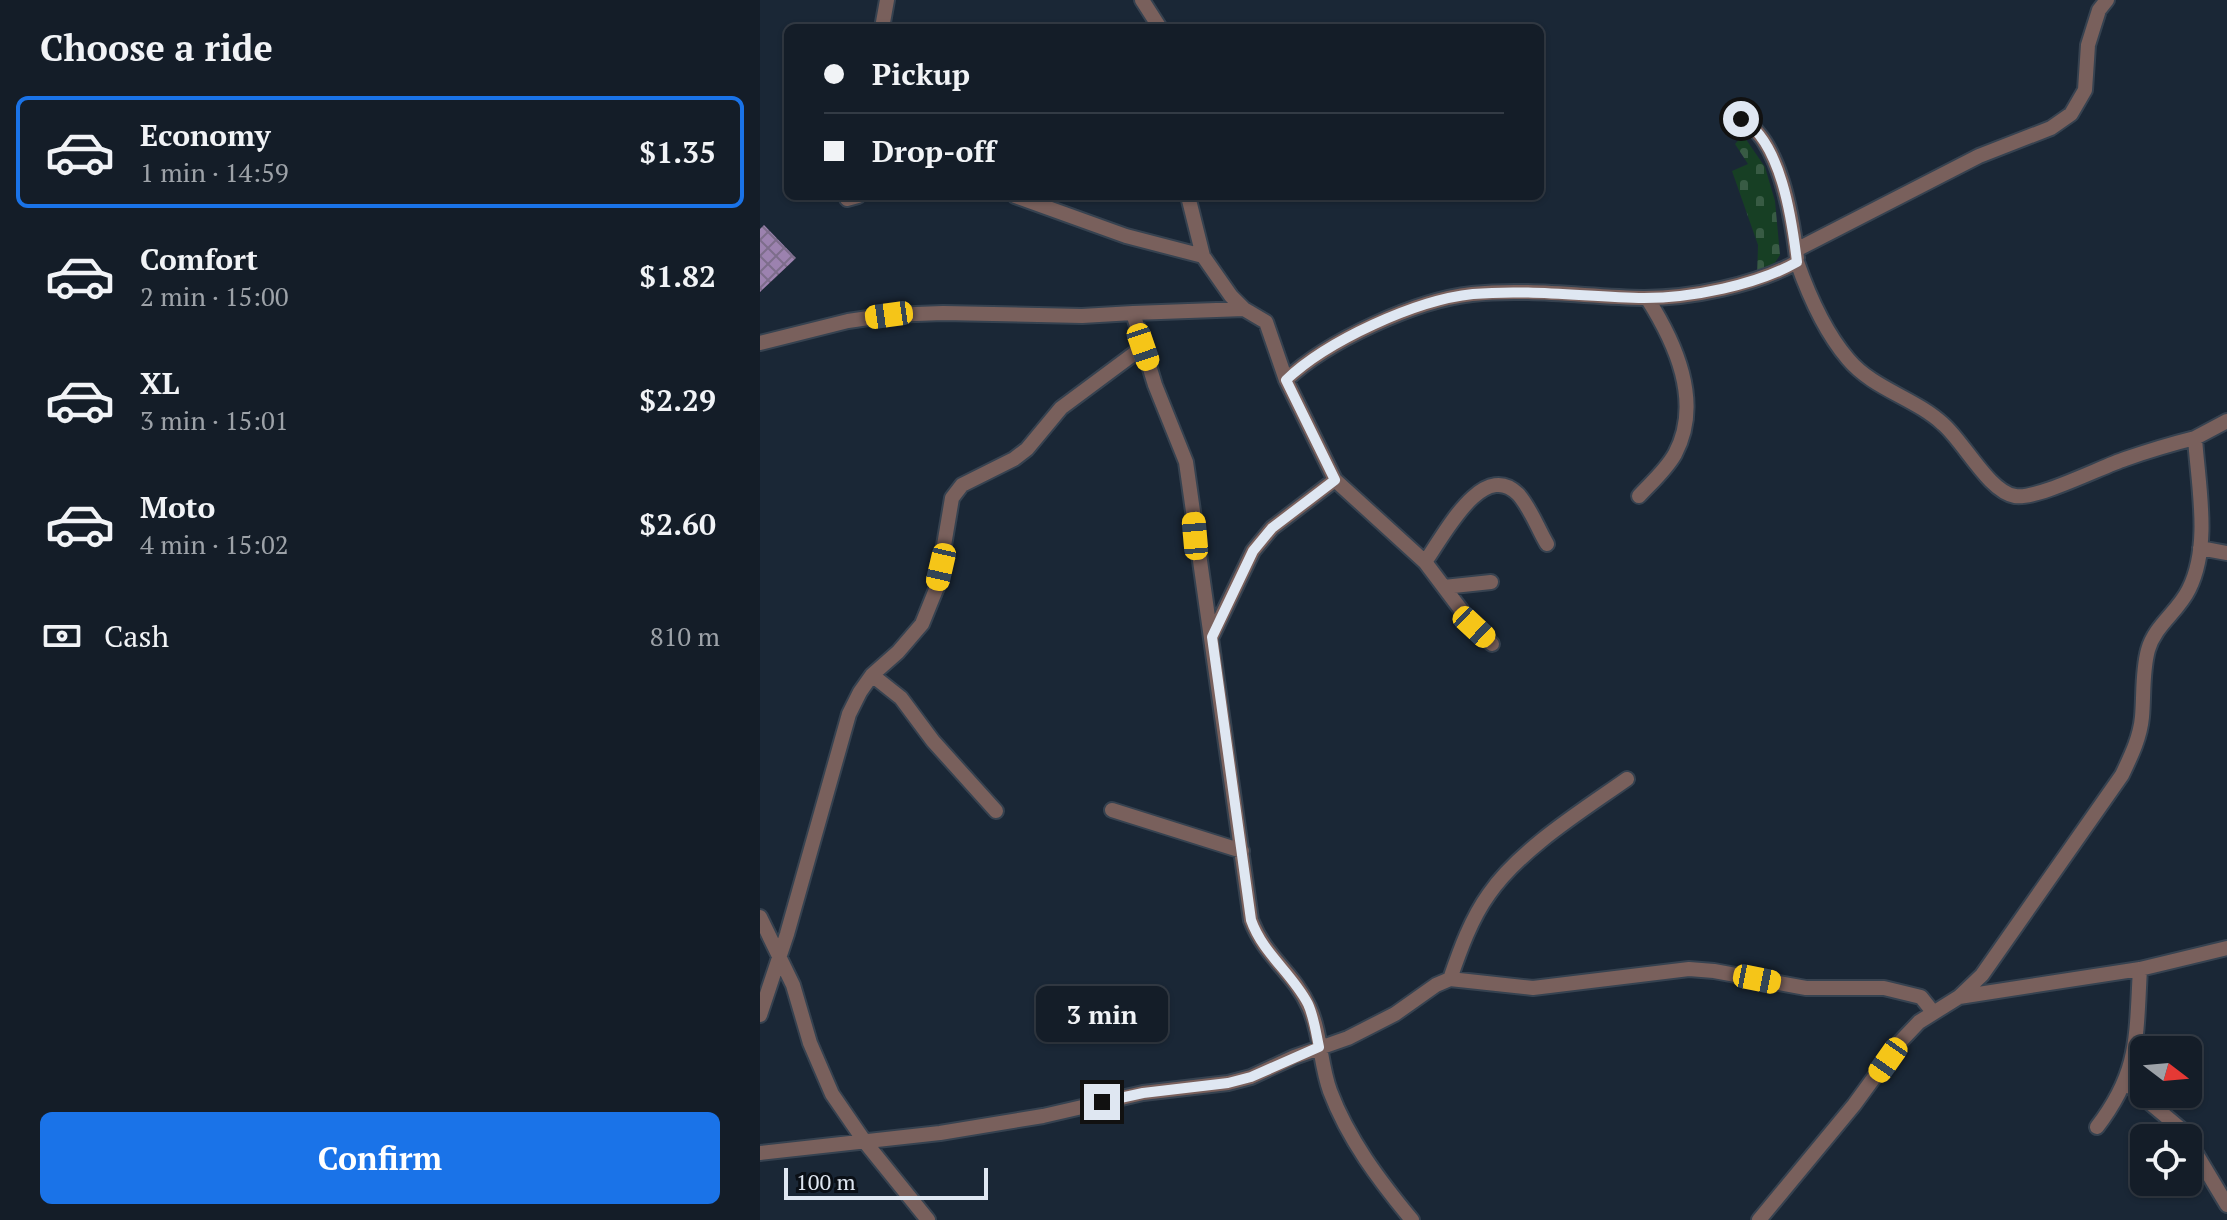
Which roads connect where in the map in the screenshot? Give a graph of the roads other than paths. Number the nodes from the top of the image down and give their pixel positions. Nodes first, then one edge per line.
1 (887, 0) edge
2 (1142, 0) edge
3 (2107, 0) edge
4 (883, 24) edge
5 (1157, 24) edge
6 (1741, 119) dead end
7 (1026, 200) edge
8 (1189, 200) edge
9 (1203, 256) junction
10 (1797, 256) junction
11 (1647, 298) junction
12 (1244, 309) junction
13 (1133, 313) junction
14 (760, 343) edge
15 (1143, 347) junction
16 (1286, 380) junction
17 (2227, 421) edge
18 (2195, 438) junction
19 (1335, 480) junction
20 (1639, 496) dead end
21 (1547, 544) dead end
22 (2200, 548) junction
23 (2227, 553) edge
24 (1425, 562) junction
25 (1491, 582) dead end
26 (1444, 587) junction
27 (1212, 637) junction
28 (1492, 644) dead end
29 (872, 675) junction
30 (1627, 779) dead end
31 (1112, 810) dead end
32 (996, 811) dead end
33 (1242, 851) junction
34 (760, 917) edge
35 (2227, 948) edge
36 (780, 957) junction
37 (2140, 969) junction
38 (1450, 979) junction
39 (1959, 997) junction
40 (1933, 1012) junction
41 (760, 1015) edge
42 (1319, 1047) junction
43 (2126, 1083) junction
44 (2175, 1124) edge
45 (2097, 1127) dead end
46 (865, 1142) junction
47 (760, 1153) edge
48 (2202, 1164) edge
49 (2227, 1205) edge
50 (928, 1220) edge
51 (1412, 1220) edge
52 (1759, 1220) edge

1 - 4 street
2 - 5 street
3 - 10 street
6 - 10 street
7 - 9 street
8 - 9 street
9 - 12 street
10 - 11 street
10 - 18 street
11 - 16 street
11 - 20 street
12 - 13 street
12 - 16 street
13 - 14 street
13 - 15 street
15 - 27 street
15 - 29 street
16 - 19 street
17 - 18 street
18 - 22 street
19 - 24 street
19 - 27 street
21 - 24 street
22 - 23 street
22 - 39 street
24 - 26 street
25 - 26 street
26 - 28 street
27 - 33 street
29 - 32 street
29 - 36 street
30 - 38 street
31 - 33 street
33 - 42 street
34 - 36 street
35 - 37 street
36 - 41 street
36 - 46 street
37 - 39 street
37 - 43 street
38 - 40 street
38 - 42 street
39 - 40 street
40 - 52 street
42 - 46 street
42 - 51 street
43 - 44 street
43 - 45 street
46 - 47 street
46 - 50 street
48 - 49 street

